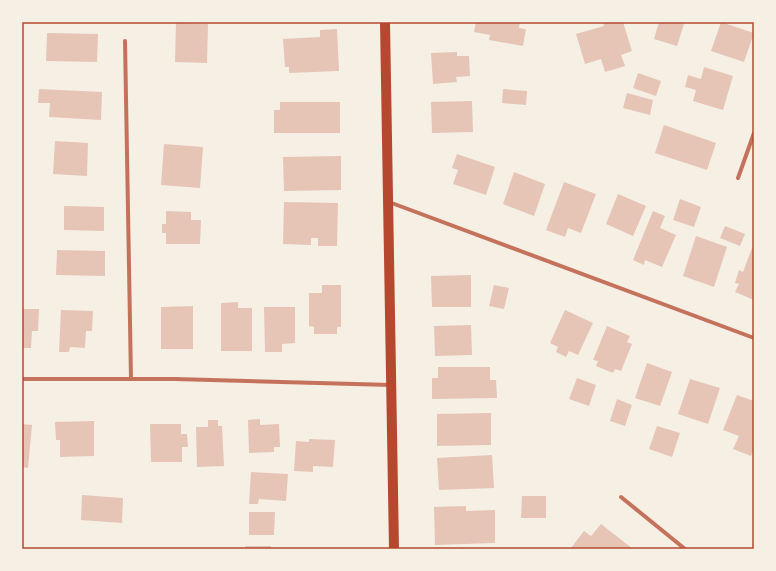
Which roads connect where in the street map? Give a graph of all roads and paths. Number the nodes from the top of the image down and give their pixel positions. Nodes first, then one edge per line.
1 (385, 22) edge
2 (125, 41) dead end
3 (754, 133) edge
4 (738, 178) dead end
5 (388, 202) junction
6 (754, 338) edge
7 (22, 379) edge
8 (131, 379) junction
9 (392, 385) junction
10 (621, 497) dead end
11 (394, 549) edge
12 (684, 549) edge

1 - 5 main road
2 - 8 street
3 - 4 street
5 - 6 street
5 - 9 main road
7 - 8 street
8 - 9 street
9 - 11 main road
10 - 12 street

